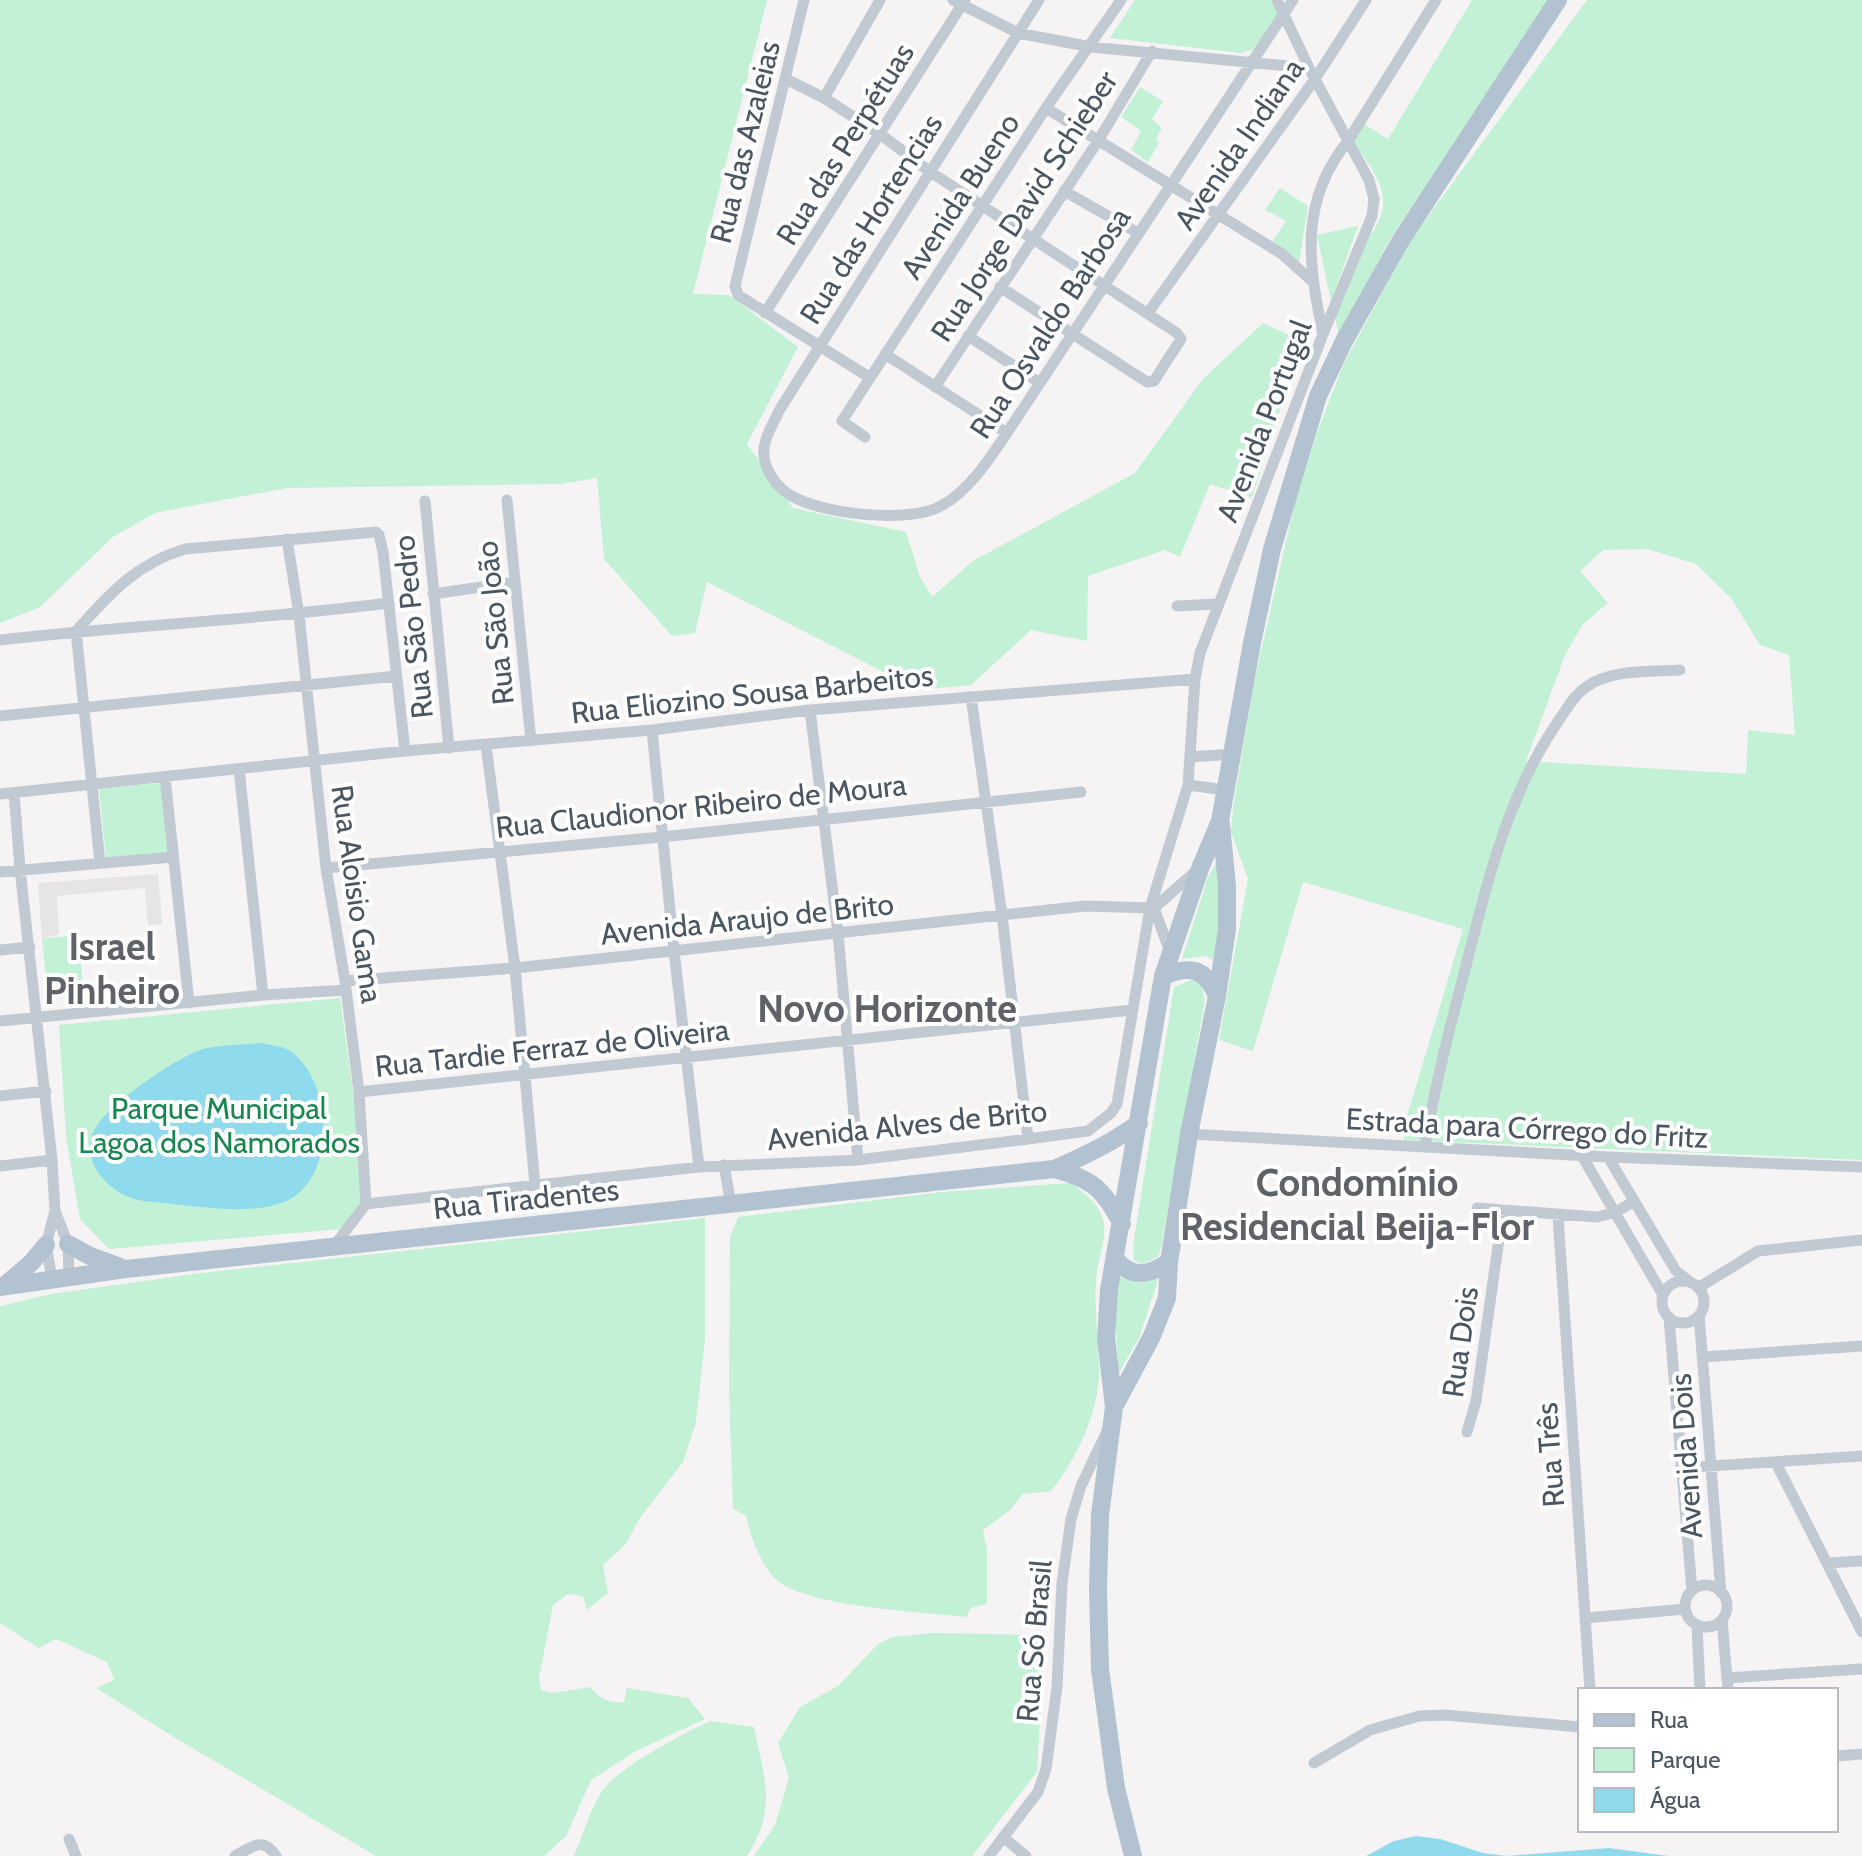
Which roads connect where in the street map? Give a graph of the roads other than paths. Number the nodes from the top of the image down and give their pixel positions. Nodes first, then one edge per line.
1 (804, 0) edge
2 (880, 0) edge
3 (1039, 0) edge
4 (1121, 0) edge
5 (1277, 0) edge
6 (1293, 0) edge
7 (1366, 0) edge
8 (1436, 0) edge
9 (1558, 0) edge
10 (960, 2) edge
11 (1284, 14) junction
12 (1018, 33) junction
13 (1091, 47) junction
14 (1152, 51) junction
15 (1255, 61) junction
16 (1312, 74) junction
17 (786, 79) junction
18 (824, 98) junction
19 (1046, 108) junction
20 (880, 134) junction
21 (1098, 141) junction
22 (1348, 141) junction
23 (929, 171) junction
24 (1171, 184) junction
25 (1064, 191) junction
26 (983, 205) junction
27 (1219, 216) junction
28 (1138, 233) junction
29 (1033, 237) junction
30 (1312, 281) junction
31 (1105, 284) junction
32 (1000, 287) junction
33 (765, 313) junction
34 (1148, 313) junction
35 (1072, 334) junction
36 (1323, 334) junction
37 (968, 336) junction
38 (819, 347) junction
39 (885, 354) junction
40 (869, 377) junction
41 (1040, 383) junction
42 (935, 387) junction
43 (1007, 433) junction
44 (865, 437) dead end
45 (768, 470) joint
46 (507, 500) dead end
47 (425, 501) dead end
48 (287, 539) junction
49 (515, 582) junction
50 (433, 594) junction
51 (388, 603) junction
52 (1217, 604) junction
53 (1177, 606) dead end
54 (299, 615) junction
55 (76, 631) junction
56 (0, 640) edge
57 (1680, 670) dead end
58 (397, 676) junction
59 (1195, 679) junction
60 (307, 685) junction
61 (971, 697) junction
62 (83, 708) junction
63 (810, 710) junction
64 (0, 716) edge
65 (652, 730) junction
66 (531, 741) junction
67 (486, 745) junction
68 (449, 748) junction
69 (405, 751) junction
70 (1233, 754) junction
71 (1190, 757) junction
72 (316, 763) junction
73 (239, 769) junction
74 (165, 777) junction
75 (93, 783) junction
76 (1188, 785) junction
77 (1226, 790) junction
78 (1081, 792) dead end
79 (14, 793) junction
80 (0, 794) edge
81 (987, 800) junction
82 (825, 819) junction
83 (1220, 821) junction
84 (662, 837) junction
85 (501, 852) junction
86 (173, 857) junction
87 (100, 863) junction
88 (1201, 866) junction
89 (326, 868) junction
90 (20, 869) junction
91 (0, 872) edge
92 (1152, 908) junction
93 (1002, 915) junction
94 (838, 933) junction
95 (30, 947) junction
96 (0, 950) edge
97 (674, 951) junction
98 (1170, 953) junction
99 (515, 968) junction
100 (1163, 976) junction
101 (346, 986) junction
102 (263, 995) junction
103 (1217, 996) junction
104 (189, 1003) junction
105 (1132, 1010) junction
106 (36, 1017) junction
107 (0, 1021) edge
108 (1016, 1021) junction
109 (849, 1039) junction
110 (686, 1059) junction
111 (523, 1076) junction
112 (46, 1091) junction
113 (359, 1092) junction
114 (0, 1096) edge
115 (1139, 1123) junction
116 (1189, 1134) junction
117 (1028, 1139) junction
118 (1425, 1146) junction
119 (1582, 1156) junction
120 (1608, 1157) junction
121 (52, 1160) junction
122 (858, 1160) junction
123 (724, 1165) junction
124 (0, 1166) edge
125 (699, 1167) junction
126 (1862, 1167) edge
127 (1054, 1169) junction
128 (535, 1185) junction
129 (1633, 1202) junction
130 (366, 1204) junction
131 (731, 1205) junction
132 (1477, 1208) dead end
133 (55, 1211) junction
134 (1503, 1211) junction
135 (1616, 1212) junction
136 (1558, 1216) junction
137 (1122, 1224) junction
138 (1862, 1240) edge
139 (68, 1244) junction
140 (46, 1245) junction
141 (334, 1246) junction
142 (1115, 1258) junction
143 (1169, 1262) junction
144 (126, 1269) junction
145 (60, 1277) junction
146 (1694, 1285) junction
147 (2, 1287) edge
148 (1663, 1295) junction
149 (1699, 1315) junction
150 (1669, 1317) junction
151 (1862, 1346) edge
152 (1703, 1357) junction
153 (1113, 1414) junction
154 (1467, 1432) dead end
155 (1862, 1456) edge
156 (1776, 1463) junction
157 (1711, 1467) junction
158 (1680, 1468) junction
159 (1862, 1561) edge
160 (1828, 1563) junction
161 (1692, 1591) junction
162 (1721, 1593) junction
163 (1685, 1609) junction
164 (1586, 1618) junction
165 (1722, 1620) junction
166 (1697, 1625) junction
167 (1862, 1632) edge
168 (1862, 1669) edge
169 (1727, 1684) edge
170 (1590, 1688) edge
171 (1700, 1688) edge
172 (1578, 1727) edge
173 (1862, 1754) edge
174 (1838, 1756) edge
175 (1314, 1763) dead end
176 (1003, 1837) junction
177 (69, 1839) dead end
178 (76, 1856) edge
179 (235, 1856) edge
180 (276, 1856) edge
181 (989, 1856) edge
182 (1026, 1856) edge
183 (1133, 1856) edge

1 - 17 street, Rua das Azaleias
2 - 18 street
3 - 12 street, Rua das Hortencias
4 - 13 street, Avenida Bueno
5 - 11 street
6 - 11 street, Rua Osvaldo Barbosa
7 - 16 street, Avenida Indiana
8 - 22 street
9 - 70 main road
10 - 12 street
10 - 20 street, Rua das Perpétuas
11 - 15 street, Rua Osvaldo Barbosa
11 - 16 street
12 - 13 street
12 - 23 street, Rua das Hortencias
13 - 14 street
13 - 19 street, Avenida Bueno
14 - 15 street
14 - 21 street, Rua Jorge David Schieber
15 - 16 street
15 - 24 street, Rua Osvaldo Barbosa
16 - 22 street
16 - 27 street, Avenida Indiana
17 - 18 street
17 - 33 street, Rua das Azaleias
18 - 20 street
19 - 21 street
19 - 26 street, Avenida Bueno
20 - 23 street
20 - 33 street, Rua das Perpétuas
21 - 24 street
21 - 25 street, Rua Jorge David Schieber
22 - 30 street
22 - 36 street, Avenida Portugal
23 - 26 street
23 - 38 street, Rua das Hortencias
24 - 27 street
24 - 28 street, Rua Osvaldo Barbosa
25 - 28 street
25 - 29 street, Rua Jorge David Schieber
26 - 29 street
26 - 39 street, Avenida Bueno
27 - 30 street
27 - 34 street, Avenida Indiana
28 - 31 street, Rua Osvaldo Barbosa
29 - 31 street
29 - 32 street, Rua Jorge David Schieber
30 - 36 street
31 - 34 street
31 - 35 street, Rua Osvaldo Barbosa
32 - 35 street
32 - 37 street, Rua Jorge David Schieber
33 - 38 street
34 - 35 street
35 - 41 street, Rua Osvaldo Barbosa
36 - 52 street, Avenida Portugal
37 - 41 street
37 - 42 street, Rua Jorge David Schieber
38 - 40 street
38 - 45 street, Rua das Hortencias
39 - 40 street, Avenida Bueno
39 - 42 street
40 - 44 street, Avenida Bueno
41 - 43 street, Rua Osvaldo Barbosa
42 - 43 street
43 - 45 street, Rua Osvaldo Barbosa
46 - 49 street, Rua São João
47 - 50 street, Rua São Pedro
48 - 51 street
48 - 54 street, Rua Aloisio Gama
48 - 55 street
49 - 50 street
49 - 66 street, Rua São João
50 - 68 street, Rua São Pedro
51 - 54 street
51 - 58 street
52 - 53 street
52 - 59 street, Avenida Portugal
54 - 55 street
54 - 60 street, Rua Aloisio Gama
55 - 56 street
55 - 62 street
57 - 118 street
58 - 60 street
58 - 69 street
59 - 61 street, Rua Eliozino Sousa Barbeitos
59 - 71 street, Avenida Alves de Brito
60 - 62 street
60 - 72 street, Rua Aloisio Gama
61 - 63 street, Rua Eliozino Sousa Barbeitos
61 - 81 street
62 - 64 street
62 - 75 street
63 - 65 street, Rua Eliozino Sousa Barbeitos
63 - 82 street
65 - 66 street, Rua Eliozino Sousa Barbeitos
65 - 84 street
66 - 67 street, Rua Eliozino Sousa Barbeitos
67 - 68 street, Rua Eliozino Sousa Barbeitos
67 - 85 street
68 - 69 street, Rua Eliozino Sousa Barbeitos
69 - 72 street, Rua Eliozino Sousa Barbeitos
70 - 71 street
70 - 77 main road
71 - 76 street, Avenida Alves de Brito
72 - 73 street, Rua Eliozino Sousa Barbeitos
72 - 89 street, Rua Aloisio Gama
73 - 74 street, Rua Eliozino Sousa Barbeitos
73 - 102 street
74 - 75 street, Rua Eliozino Sousa Barbeitos
74 - 86 street
75 - 79 street, Rua Eliozino Sousa Barbeitos
75 - 87 street
76 - 77 street
76 - 92 street, Avenida Alves de Brito
77 - 83 main road
78 - 81 street, Rua Claudionor Ribeiro de Moura
79 - 80 street, Rua Eliozino Sousa Barbeitos
79 - 90 street
81 - 82 street, Rua Claudionor Ribeiro de Moura
81 - 93 street
82 - 84 street, Rua Claudionor Ribeiro de Moura
82 - 94 street
83 - 88 main road
83 - 103 main road
84 - 85 street, Rua Claudionor Ribeiro de Moura
84 - 97 street
85 - 89 street, Rua Claudionor Ribeiro de Moura
85 - 99 street
86 - 87 street
86 - 104 street
87 - 90 street
88 - 92 street
88 - 98 main road
89 - 101 street, Rua Aloisio Gama
90 - 91 street
90 - 95 street
92 - 93 street, Avenida Araujo de Brito
92 - 98 street
92 - 105 street, Avenida Alves de Brito
93 - 94 street, Avenida Araujo de Brito
93 - 108 street
94 - 97 street, Avenida Araujo de Brito
94 - 109 street
95 - 96 street
95 - 106 street
97 - 99 street, Avenida Araujo de Brito
97 - 110 street
98 - 100 main road
99 - 101 street, Avenida Araujo de Brito
99 - 111 street
100 - 103 main road
100 - 115 main road
101 - 102 street, Avenida Araujo de Brito
101 - 113 street, Rua Aloisio Gama
102 - 104 street, Avenida Araujo de Brito
103 - 116 main road
104 - 106 street, Avenida Araujo de Brito
105 - 108 street, Rua Tardie Ferraz de Oliveira
105 - 117 street, Avenida Alves de Brito
106 - 107 street, Avenida Araujo de Brito
106 - 112 street
108 - 109 street, Rua Tardie Ferraz de Oliveira
108 - 117 street
109 - 110 street, Rua Tardie Ferraz de Oliveira
109 - 122 street
110 - 111 street, Rua Tardie Ferraz de Oliveira
110 - 125 street
111 - 113 street, Rua Tardie Ferraz de Oliveira
111 - 128 street
112 - 114 street
112 - 121 street
113 - 130 street, Rua Aloisio Gama
115 - 127 main road, Rua Tiradentes
115 - 137 main road
116 - 118 street, Estrada para Córrego do Fritz
116 - 143 main road
117 - 122 street, Avenida Alves de Brito
118 - 119 street, Estrada para Córrego do Fritz
119 - 120 street, Estrada para Córrego do Fritz
119 - 135 street, Avenida Dois
120 - 126 street, Estrada para Córrego do Fritz
120 - 129 street
121 - 124 street
121 - 133 street
122 - 123 street, Avenida Alves de Brito
123 - 125 street, Avenida Alves de Brito
123 - 131 street
125 - 128 street, Avenida Alves de Brito
127 - 131 main road, Rua Tiradentes
127 - 137 main road, Rua Tiradentes
128 - 130 street, Avenida Alves de Brito
129 - 135 street
129 - 146 street
130 - 141 street
131 - 141 main road, Rua Tiradentes
132 - 134 street
133 - 139 street
133 - 140 street
134 - 136 street
134 - 154 street, Rua Dois
135 - 136 street
135 - 148 street, Avenida Dois
136 - 164 street, Rua Três
137 - 142 main road
138 - 146 street
139 - 144 main road
139 - 145 street
140 - 145 street
140 - 147 main road
141 - 144 main road, Rua Tiradentes
142 - 143 main road
142 - 153 main road
143 - 153 main road
144 - 145 main road, Rua Tiradentes
145 - 147 main road, Rua Tiradentes
146 - 148 street
146 - 149 street, Avenida Dois
148 - 150 street, Avenida Dois
149 - 150 street
149 - 152 street, Avenida Dois
150 - 158 street, Avenida Dois
151 - 152 street
152 - 157 street, Avenida Dois
153 - 176 street, Rua Só Brasil
153 - 183 main road
155 - 156 street
156 - 157 street
156 - 160 street
157 - 158 street
157 - 162 street, Avenida Dois
158 - 161 street, Avenida Dois
159 - 160 street
160 - 167 street
161 - 162 street
161 - 163 street, Avenida Dois
162 - 165 street, Avenida Dois
163 - 164 street
163 - 166 street
164 - 170 street, Rua Três
165 - 166 street
165 - 169 street, Avenida Dois
166 - 171 street
168 - 169 street
172 - 175 street
173 - 174 street
176 - 181 street, Rua Só Brasil
176 - 182 street
177 - 178 street
179 - 180 street

